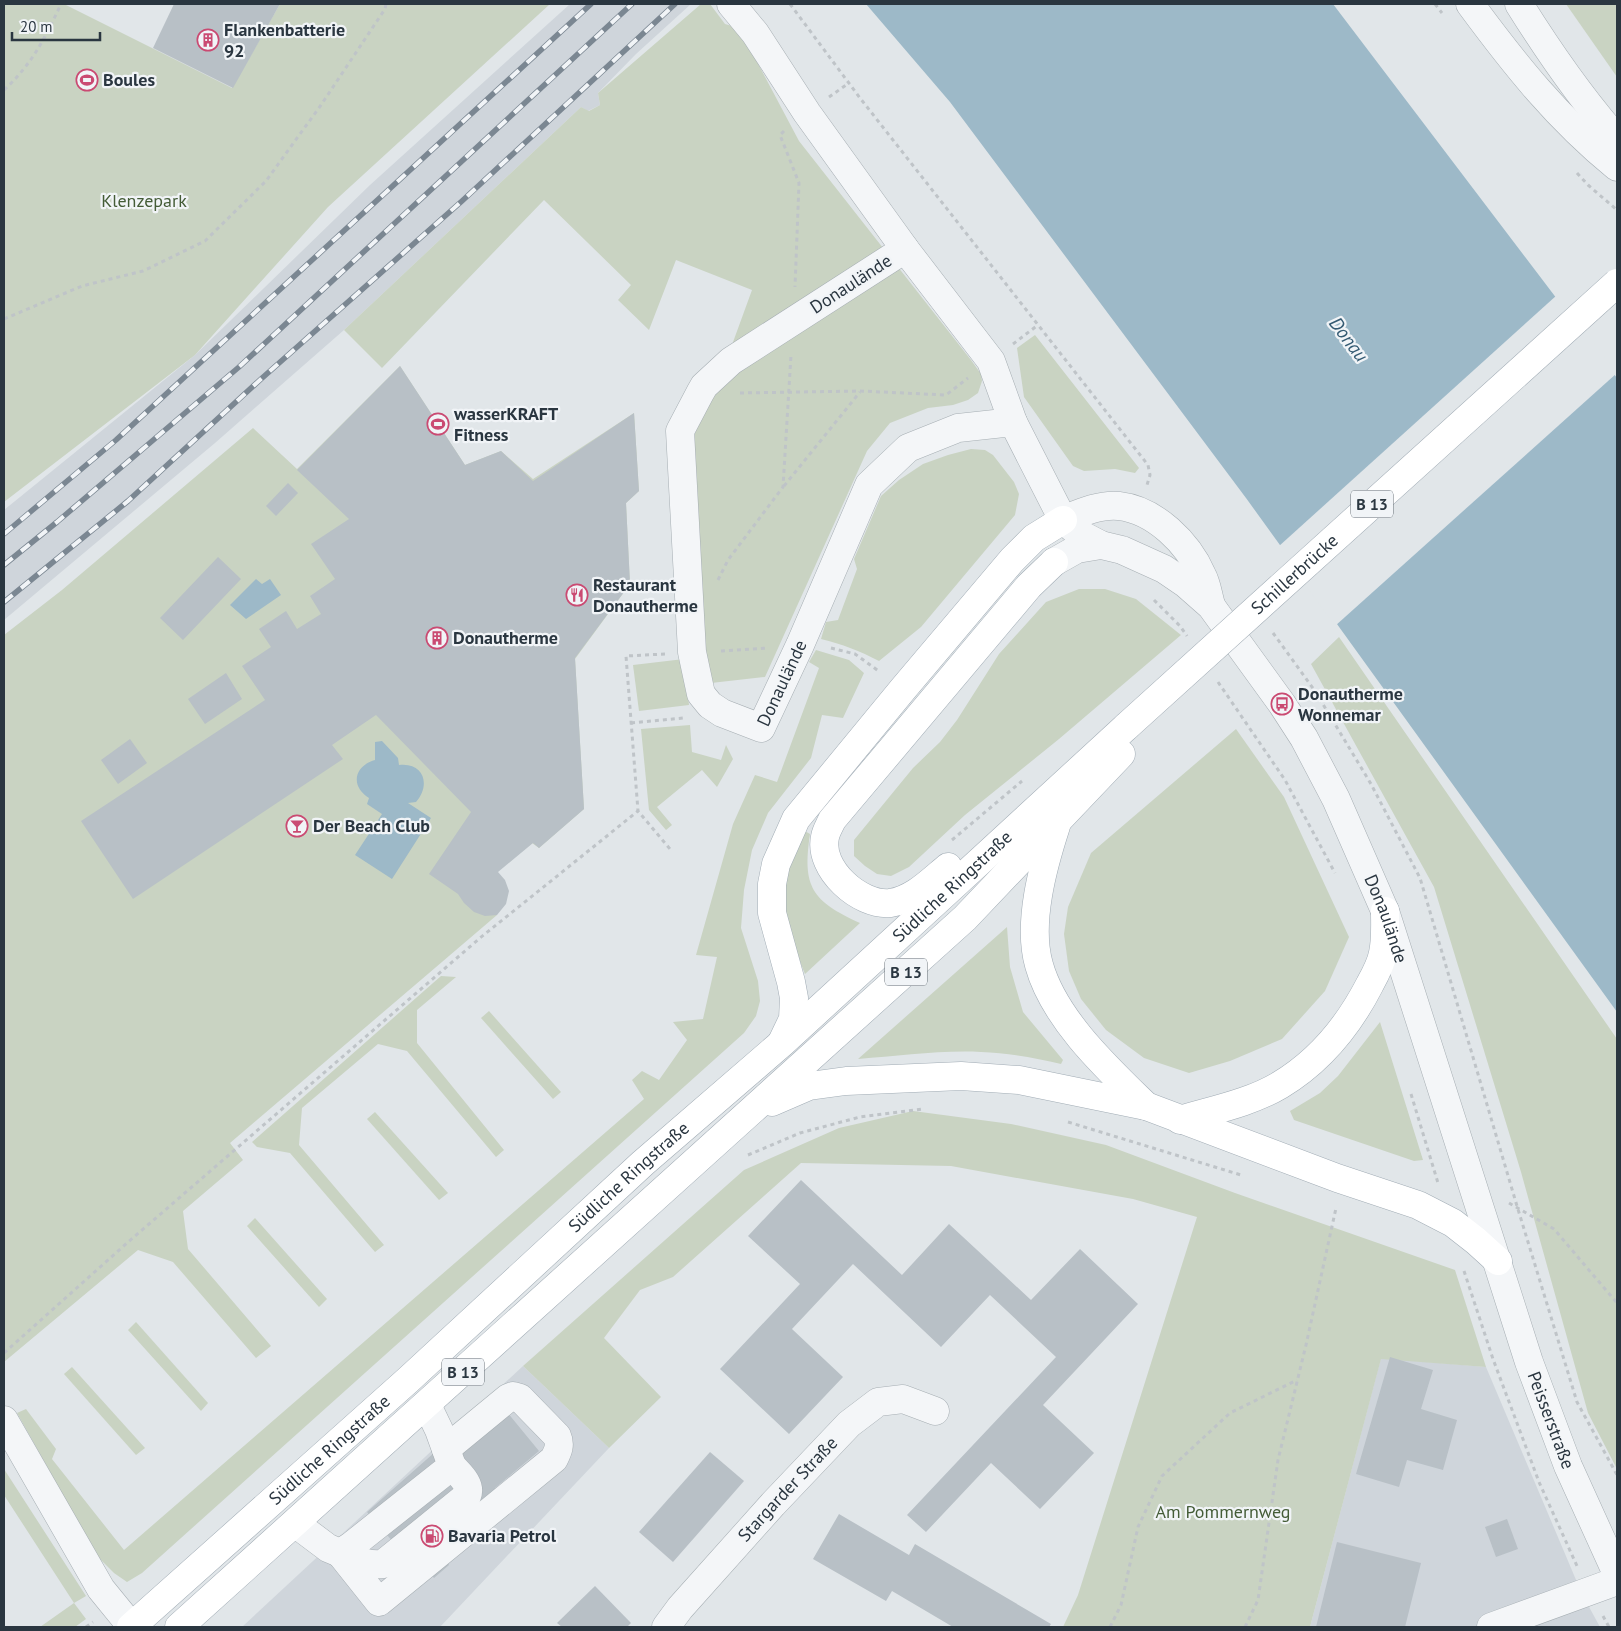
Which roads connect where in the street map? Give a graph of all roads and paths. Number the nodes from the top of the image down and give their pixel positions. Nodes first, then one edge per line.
1 (61, 4) edge
2 (386, 4) edge
3 (731, 4) edge
4 (790, 4) edge
5 (1470, 4) edge
6 (1519, 4) edge
7 (4, 90) edge
8 (1617, 139) edge
9 (1617, 166) edge
10 (905, 249) junction
11 (1617, 283) edge
12 (1617, 303) edge
13 (4, 319) edge
14 (1038, 325) junction
15 (991, 361) junction
16 (860, 391) junction
17 (700, 393) junction
18 (1013, 422) junction
19 (783, 487) dead end
20 (1136, 511) junction
21 (1063, 520) junction
22 (1101, 545) junction
23 (1054, 562) junction
24 (1152, 598) dead end
25 (1211, 606) junction
26 (1191, 642) dead end
27 (800, 645) junction
28 (692, 652) junction
29 (1213, 674) dead end
30 (710, 705) junction
31 (631, 723) junction
32 (1132, 732) junction
33 (638, 811) junction
34 (1026, 818) junction
35 (1058, 820) junction
36 (670, 849) dead end
37 (1337, 877) dead end
38 (1385, 911) junction
39 (782, 1043) junction
40 (1409, 1088) dead end
41 (1146, 1106) junction
42 (928, 1108) dead end
43 (747, 1116) junction
44 (1180, 1120) junction
45 (1067, 1121) dead end
46 (743, 1157) dead end
47 (1243, 1176) dead end
48 (1337, 1205) dead end
49 (1517, 1206) dead end
50 (1453, 1223) junction
51 (1498, 1261) junction
52 (1464, 1269) dead end
53 (1617, 1303) edge
54 (4, 1353) edge
55 (1298, 1380) junction
56 (1577, 1402) dead end
57 (427, 1405) junction
58 (935, 1411) dead end
59 (4, 1420) edge
60 (449, 1457) junction
61 (1617, 1475) edge
62 (296, 1524) junction
63 (340, 1553) junction
64 (1617, 1574) edge
65 (1617, 1581) edge
66 (1589, 1591) junction
67 (132, 1627) edge
68 (180, 1627) edge
69 (666, 1627) edge
70 (1110, 1627) edge
71 (1245, 1627) edge
72 (1491, 1627) edge
73 (1609, 1627) edge

1 - 7 path
2 - 13 path
3 - 10 street, Donaulände
4 - 14 path
5 - 9 street
6 - 8 street
10 - 15 street, Donaulände
10 - 17 street, Donaulände
11 - 32 main road, Schillerbrücke / B 13, bridge
12 - 32 main road, Schillerbrücke / B 13
14 - 15 path
14 - 20 path
15 - 16 path
15 - 18 street, Donaulände
16 - 17 path
16 - 19 path
17 - 28 street, Donaulände
18 - 21 street, Donaulände
18 - 27 street, Donaulände
20 - 21 street
20 - 25 street
21 - 22 street
21 - 23 street
21 - 39 main road
22 - 23 street
22 - 25 street
23 - 34 main road
24 - 26 path
25 - 38 street, Donaulände
27 - 28 path
27 - 30 street, Donaulände
28 - 30 street, Donaulände
28 - 31 path
29 - 37 path
30 - 31 path
31 - 33 path
32 - 34 main road, Südliche Ringstraße / B 13
32 - 35 main road, Südliche Ringstraße / B 13
33 - 36 path
33 - 54 path
34 - 39 main road, Südliche Ringstraße / B 13
35 - 41 main road
35 - 43 main road, Südliche Ringstraße / B 13
38 - 44 main road
38 - 51 street, Donaulände
39 - 67 main road, Südliche Ringstraße / B 13
40 - 50 path
41 - 43 main road
41 - 44 main road
42 - 46 path
43 - 57 main road, Südliche Ringstraße / B 13
44 - 50 main road
45 - 47 path
48 - 55 path
49 - 53 path
50 - 51 main road
51 - 64 street, Peisserstraße
52 - 66 path
55 - 70 path
55 - 71 path
56 - 61 path
57 - 60 street
57 - 62 main road, Südliche Ringstraße / B 13
58 - 69 street, Stargarder Straße
59 - 67 street
60 - 63 street
60 - 63 street
62 - 63 street
62 - 68 main road, Südliche Ringstraße / B 13
65 - 66 street
66 - 72 street
66 - 73 path

